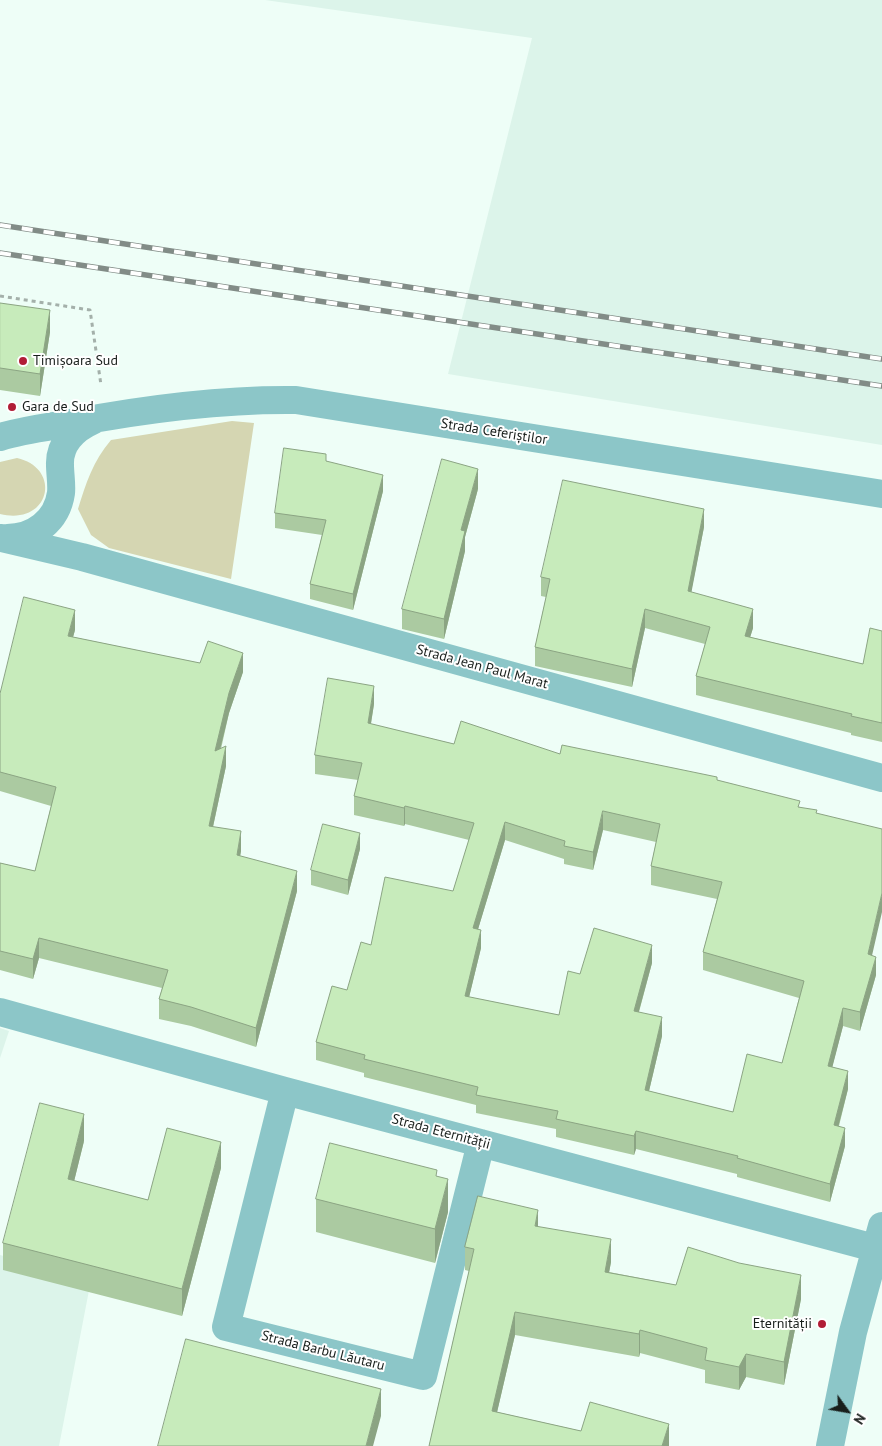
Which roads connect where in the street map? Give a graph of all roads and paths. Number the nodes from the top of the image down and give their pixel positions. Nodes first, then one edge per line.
1 (0, 296) edge
2 (105, 416) junction
3 (3, 436) edge
4 (60, 487) junction
5 (882, 494) edge
6 (1, 538) edge
7 (82, 557) junction
8 (882, 778) edge
9 (0, 1012) edge
10 (285, 1091) junction
11 (481, 1143) junction
12 (880, 1241) edge
13 (830, 1446) edge

1 - 2 path
2 - 3 street, Strada Ceferiștilor
2 - 4 street, Strada Ceferiștilor
2 - 5 street, Strada Ceferiștilor
3 - 4 street
4 - 6 street, Strada Ceferiștilor
4 - 7 street
6 - 7 street, Strada Jean Paul Marat
7 - 8 street, Strada Jean Paul Marat
9 - 10 street, Strada Eternității
10 - 11 street, Strada Eternității
10 - 11 street, Strada Barbu Lăutaru
11 - 12 street, Strada Eternității
12 - 13 street

